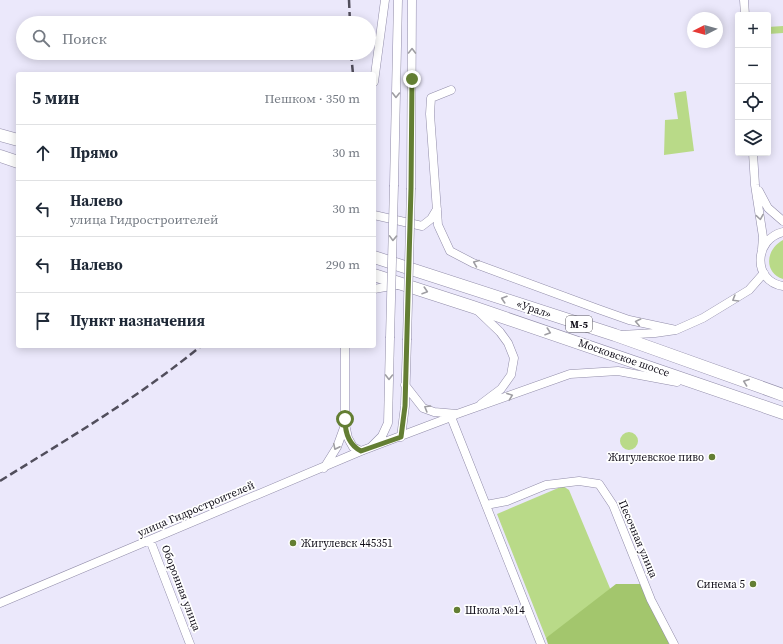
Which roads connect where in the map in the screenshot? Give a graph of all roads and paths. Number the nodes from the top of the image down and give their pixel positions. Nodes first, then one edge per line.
1 (385, 0) edge
2 (398, 0) edge
3 (412, 0) edge
4 (744, 0) edge
5 (745, 12) edge
6 (375, 72) edge
7 (452, 90) dead end
8 (0, 135) edge
9 (16, 139) edge
10 (0, 156) edge
11 (753, 156) edge
12 (16, 161) edge
13 (755, 185) junction
14 (437, 209) junction
15 (376, 215) edge
16 (783, 221) edge
17 (783, 232) edge
18 (762, 249) junction
19 (376, 258) edge
20 (764, 273) junction
21 (376, 276) edge
22 (402, 284) junction
23 (783, 286) edge
24 (376, 289) edge
25 (474, 307) junction
26 (676, 330) junction
27 (615, 335) junction
28 (345, 348) edge
29 (405, 385) junction
30 (715, 388) junction
31 (783, 395) edge
32 (474, 409) junction
33 (783, 413) edge
34 (454, 416) junction
35 (345, 424) junction
36 (401, 437) junction
37 (369, 449) junction
38 (361, 451) junction
39 (324, 468) junction
40 (486, 505) junction
41 (150, 540) junction
42 (0, 603) edge
43 (190, 644) edge
44 (541, 644) edge
45 (674, 644) edge

1 - 6 street
2 -> 37 street, bridge
29 -> 3 street, bridge
4 - 5 street
7 - 14 street
8 - 9 highway
10 - 12 highway
11 - 13 street
13 - 16 street
13 -> 18 street
14 - 15 street
26 -> 14 street
17 - 18 street
18 - 20 street
27 -> 19 highway, «Урал» / М-5
20 - 23 street
20 -> 26 street
21 - 22 highway, Московское шоссе / М-5
22 - 24 street
22 -> 25 highway, Московское шоссе / М-5
25 -> 30 highway, Московское шоссе / М-5
25 - 32 street
26 - 27 street
31 -> 27 highway, «Урал» / М-5
28 - 35 street
34 -> 29 street
29 - 36 street
32 -> 30 street, улица Гидростроителей
30 - 33 highway, Московское шоссе / М-5
32 - 34 street, улица Гидростроителей
34 - 36 street, улица Гидростроителей
34 - 40 street
35 - 38 street
35 -> 39 street
36 - 37 street, улица Гидростроителей
37 - 38 street, улица Гидростроителей
38 - 39 street, улица Гидростроителей
39 - 41 street, улица Гидростроителей
40 - 44 street
40 - 45 street, Песочная улица
41 - 42 street, улица Гидростроителей
41 - 43 street, Оборонная улица

